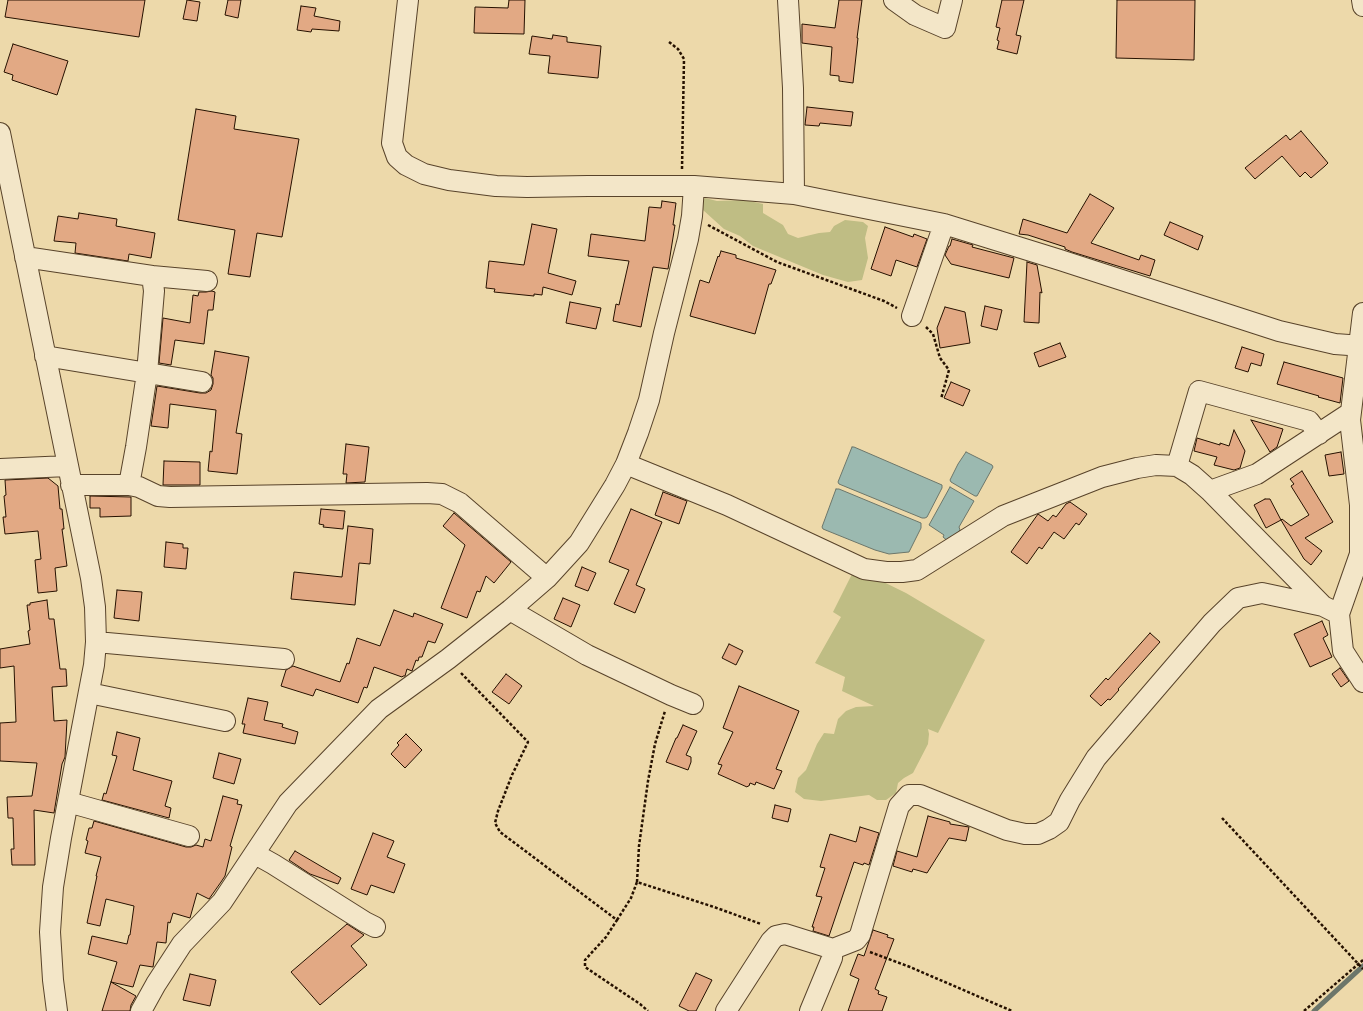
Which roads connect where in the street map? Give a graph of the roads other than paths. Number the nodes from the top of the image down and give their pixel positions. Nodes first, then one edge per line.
1 (408, 0) edge
2 (788, 0) edge
3 (894, 0) edge
4 (952, 0) edge
5 (1362, 0) edge
6 (1363, 6) edge
7 (0, 134) edge
8 (688, 186) junction
9 (6, 193) edge
10 (794, 194) junction
11 (944, 224) junction
12 (25, 257) junction
13 (152, 276) junction
14 (207, 281) dead end
15 (1363, 313) edge
16 (912, 316) road end
17 (1360, 346) edge
18 (45, 356) junction
19 (147, 373) junction
20 (202, 382) dead end
21 (1350, 413) junction
22 (1319, 434) junction
23 (626, 464) junction
24 (68, 466) junction
25 (1177, 466) junction
26 (0, 469) edge
27 (72, 485) junction
28 (129, 485) junction
29 (1210, 491) junction
30 (547, 578) junction
31 (510, 610) junction
32 (1331, 610) junction
33 (96, 642) junction
34 (284, 659) dead end
35 (1363, 682) edge
36 (89, 693) junction
37 (693, 704) dead end
38 (225, 721) dead end
39 (68, 802) junction
40 (189, 836) dead end
41 (255, 854) junction
42 (375, 927) dead end
43 (841, 946) junction
44 (57, 1011) edge
45 (141, 1011) edge
46 (726, 1011) edge
47 (810, 1011) edge

1 - 8 street
2 - 10 street
3 - 4 street
5 - 6 street
7 - 9 street
8 - 10 street
8 - 23 street
9 - 12 street
10 - 11 street
11 - 16 street
11 - 17 street
12 - 13 street
12 - 18 street
13 - 14 street
13 - 19 street
15 - 17 street
17 - 21 street
18 - 19 street
18 - 24 street
19 - 20 street
19 - 28 street
21 - 22 street
21 - 32 street
22 - 25 street
22 - 29 street
23 - 25 street
23 - 30 street
24 - 26 street
24 - 27 street
25 - 29 street
27 - 28 street
27 - 33 street
28 - 30 street
29 - 32 street
30 - 31 street
31 - 37 street
31 - 41 street
32 - 35 street
32 - 43 street
33 - 34 street
33 - 36 street
36 - 38 street
36 - 39 street
39 - 40 street
39 - 44 street
41 - 42 street
41 - 45 street
43 - 46 street
43 - 47 street

